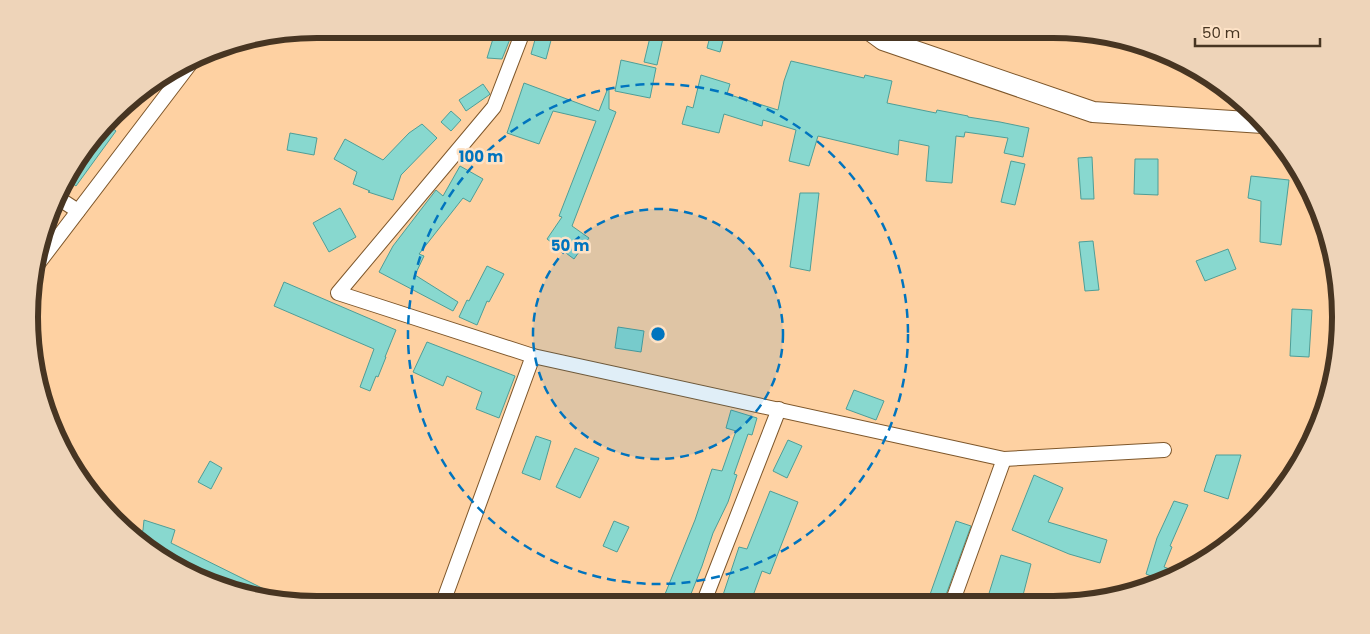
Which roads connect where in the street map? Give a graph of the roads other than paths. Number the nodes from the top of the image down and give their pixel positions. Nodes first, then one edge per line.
1 (521, 38) edge
2 (880, 38) edge
3 (185, 70) edge
4 (1254, 122) edge
5 (63, 201) edge
6 (78, 212) junction
7 (45, 255) edge
8 (533, 356) junction
9 (779, 409) junction
10 (1164, 450) dead end
11 (1004, 458) junction
12 (445, 596) edge
13 (706, 596) edge
14 (955, 596) edge

1 - 8 street
2 - 4 main road
3 - 6 street
5 - 6 street
6 - 7 street
8 - 9 street
8 - 12 street
9 - 11 street
9 - 13 street
10 - 11 street
11 - 14 street

